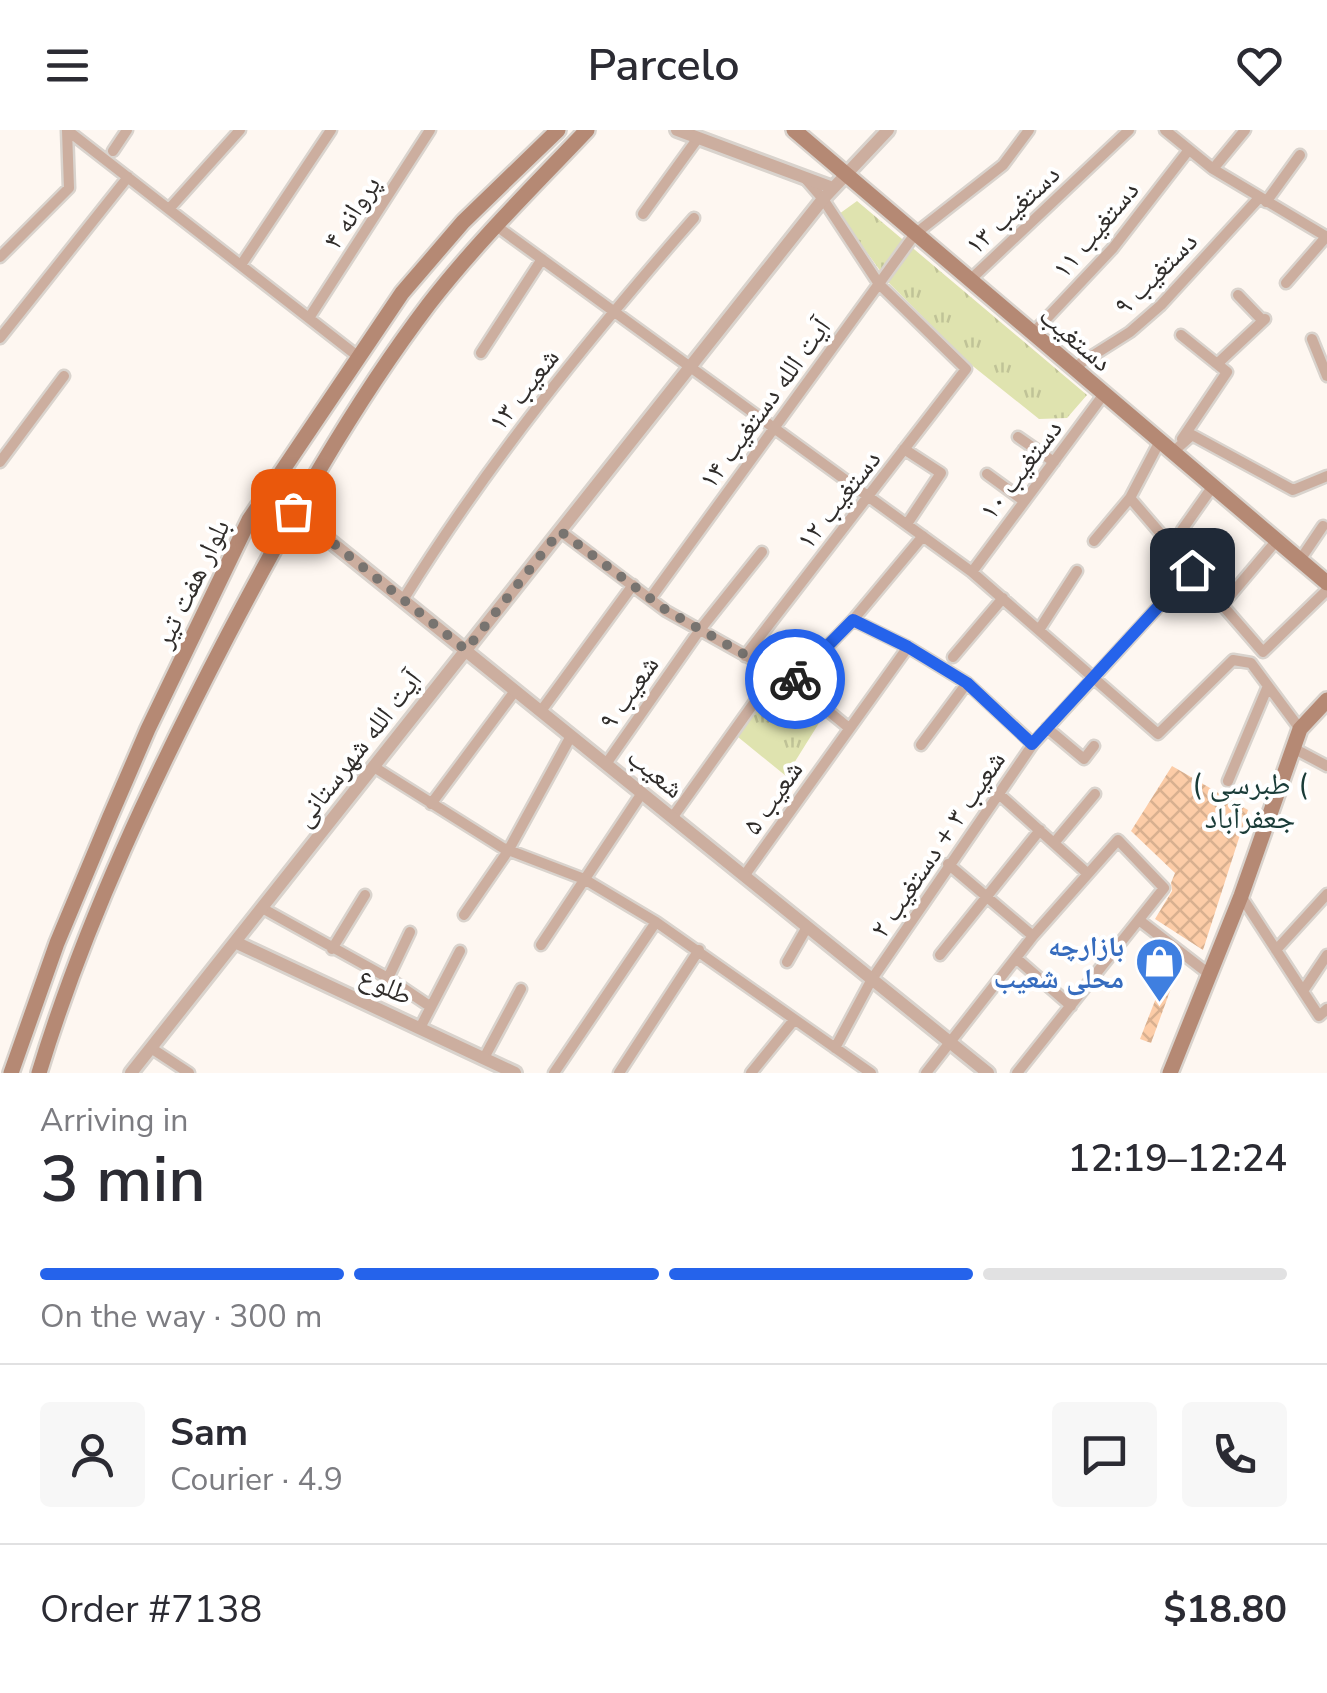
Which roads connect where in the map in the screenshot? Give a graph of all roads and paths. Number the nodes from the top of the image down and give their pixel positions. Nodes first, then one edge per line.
1 (67, 130) edge
2 (127, 130) edge
3 (240, 130) edge
4 (330, 130) edge
5 (430, 130) edge
6 (558, 130) edge
7 (587, 130) edge
8 (676, 130) edge
9 (794, 130) edge
10 (888, 130) edge
11 (1028, 130) edge
12 (1130, 130) edge
13 (1165, 130) edge
14 (1246, 130) edge
15 (698, 138) junction
16 (1188, 151) junction
17 (113, 152) dead end
18 (1300, 155) dead end
19 (1213, 170) junction
20 (846, 172) junction
21 (128, 177) junction
22 (508, 182) junction
23 (828, 194) junction
24 (522, 198) junction
25 (1262, 200) junction
26 (169, 209) junction
27 (643, 214) dead end
28 (694, 218) dead end
29 (495, 224) junction
30 (915, 234) junction
31 (1326, 237) edge
32 (0, 257) edge
33 (542, 259) junction
34 (241, 265) junction
35 (970, 280) junction
36 (1286, 283) dead end
37 (879, 284) junction
38 (1238, 295) dead end
39 (613, 311) junction
40 (308, 318) junction
41 (1033, 333) junction
42 (1181, 335) dead end
43 (0, 338) edge
44 (1312, 340) dead end
45 (481, 353) dead end
46 (360, 358) junction
47 (1217, 364) junction
48 (690, 367) junction
49 (1073, 368) junction
50 (64, 376) dead end
51 (1327, 376) edge
52 (1104, 394) junction
53 (774, 428) junction
54 (1018, 437) dead end
55 (1169, 447) junction
56 (904, 450) junction
57 (0, 462) edge
58 (1054, 462) junction
59 (987, 474) dead end
60 (1327, 476) edge
61 (1213, 486) junction
62 (868, 496) junction
63 (1130, 498) junction
64 (1024, 501) junction
65 (293, 511) junction
66 (906, 524) junction
67 (1323, 526) dead end
68 (1182, 530) dead end
69 (560, 531) junction
70 (923, 536) junction
71 (1277, 540) junction
72 (1094, 541) dead end
73 (762, 552) dead end
74 (1300, 560) junction
75 (1192, 570) junction
76 (1078, 571) dead end
77 (972, 572) junction
78 (634, 584) junction
79 (1327, 587) edge
80 (1002, 598) junction
81 (650, 599) junction
82 (403, 600) junction
83 (1223, 604) junction
84 (853, 620) junction
85 (1039, 630) junction
86 (699, 631) junction
87 (908, 647) junction
88 (466, 650) junction
89 (1263, 652) junction
90 (745, 656) junction
91 (953, 657) dead end
92 (1251, 663) junction
93 (776, 672) junction
94 (1092, 677) junction
95 (793, 682) junction
96 (967, 683) junction
97 (1268, 686) junction
98 (515, 691) junction
99 (1323, 709) edge
100 (541, 712) junction
101 (849, 728) junction
102 (1046, 728) junction
103 (1300, 729) junction
104 (572, 736) junction
105 (1032, 744) junction
106 (920, 746) dead end
107 (1094, 746) dead end
108 (1293, 748) junction
109 (606, 764) junction
110 (374, 766) junction
111 (1327, 766) edge
112 (1228, 781) dead end
113 (642, 793) junction
114 (999, 794) junction
115 (1095, 794) dead end
116 (431, 804) junction
117 (672, 818) junction
118 (109, 819) junction
119 (134, 828) junction
120 (1040, 830) junction
121 (1054, 843) junction
122 (508, 851) junction
123 (948, 864) junction
124 (1087, 873) junction
125 (744, 876) junction
126 (584, 879) junction
127 (1327, 894) edge
128 (365, 895) dead end
129 (1240, 896) junction
130 (987, 897) junction
131 (262, 908) junction
132 (464, 915) dead end
133 (1139, 920) junction
134 (656, 922) junction
135 (807, 927) junction
136 (410, 932) dead end
137 (1034, 936) junction
138 (235, 942) junction
139 (541, 945) dead end
140 (332, 949) junction
141 (460, 950) dead end
142 (699, 950) junction
143 (1276, 950) junction
144 (940, 955) dead end
145 (1327, 955) edge
146 (1016, 958) junction
147 (786, 962) dead end
148 (1210, 974) junction
149 (388, 978) junction
150 (872, 980) junction
151 (520, 989) dead end
152 (1303, 991) junction
153 (1070, 1006) junction
154 (431, 1007) junction
155 (1327, 1009) edge
156 (794, 1020) junction
157 (420, 1028) junction
158 (949, 1042) junction
159 (151, 1048) junction
160 (835, 1048) junction
161 (484, 1058) junction
162 (856, 1062) junction
163 (11, 1073) edge
164 (39, 1073) edge
165 (132, 1073) edge
166 (189, 1073) edge
167 (514, 1073) edge
168 (554, 1073) edge
169 (619, 1073) edge
170 (751, 1073) edge
171 (848, 1073) edge
172 (871, 1073) edge
173 (926, 1073) edge
174 (988, 1073) edge
175 (1017, 1073) edge
176 (1170, 1073) edge

1 - 21 street
1 - 32 street
2 - 17 street
3 - 26 street
4 - 34 street
5 - 40 street, پروانه ۴
6 - 22 main road, بلوار هفت تیر
7 - 24 main road, بلوار هفت تیر
8 - 15 street
9 - 20 main road, دستغیب
10 - 20 street, آیت الله شهرستانی
11 - 30 street, آیت الله دستغیب ۱۴
12 - 35 street, دستغیب ۱۳
13 - 16 street
14 - 19 street
15 - 23 street
15 - 27 street
16 - 19 street
16 - 41 street, دستغیب ۱۱
18 - 25 street, دستغیب ۹
19 - 25 street
20 - 23 street, آیت الله شهرستانی
20 - 30 main road, دستغیب
21 - 26 street
21 - 43 street
22 - 24 main road
22 - 46 main road, بلوار هفت تیر
23 - 37 street
23 - 48 street, آیت الله شهرستانی
24 - 29 main road, بلوار هفت تیر
25 - 31 street
25 - 49 street, دستغیب ۹
26 - 34 street
28 - 39 street, شعیب ۱۳
29 - 33 street
29 - 65 main road, بلوار هفت تیر
30 - 35 main road, دستغیب
30 - 37 street, آیت الله دستغیب ۱۴
31 - 36 street
33 - 39 street
33 - 45 street
34 - 40 street
35 - 41 main road, دستغیب
37 - 53 street, آیت الله دستغیب ۱۴
37 - 56 street, دستغیب ۱۲
38 - 47 street
39 - 48 street
39 - 82 street, شعیب ۱۳
40 - 46 street
41 - 49 main road, دستغیب
42 - 47 street
44 - 51 street
46 - 118 main road, بلوار هفت تیر
47 - 55 street
48 - 53 street
48 - 69 street, آیت الله شهرستانی
49 - 52 main road, دستغیب
50 - 57 street
52 - 55 main road, دستغیب
52 - 58 street, دستغیب ۱۰
53 - 62 street
53 - 81 street, آیت الله دستغیب ۱۴
54 - 58 street
55 - 60 street
55 - 61 main road, دستغیب
55 - 63 street
56 - 62 street, دستغیب ۱۲
56 - 66 street
58 - 64 street, دستغیب ۱۰
59 - 64 street
61 - 68 street
61 - 71 main road, دستغیب
62 - 66 street
62 - 90 street, دستغیب ۱۲
63 - 72 street
63 - 75 street
64 - 77 street, دستغیب ۱۰
65 - 82 street, شعیب
65 - 119 main road, بلوار هفت تیر
66 - 70 street
67 - 74 street
69 - 78 street
69 - 88 street, آیت الله شهرستانی
70 - 77 street
70 - 84 street
71 - 74 main road, دستغیب
71 - 83 street
73 - 86 street, شعیب ۹
74 - 79 main road, دستغیب
75 - 83 street
75 - 94 street, شعیب ۳ + دستغیب ۲
76 - 85 street
77 - 80 street
78 - 81 street
78 - 100 street
79 - 89 street
80 - 85 street
80 - 91 street
81 - 86 street
82 - 88 street, شعیب
83 - 89 street
84 - 87 street
84 - 95 street
85 - 94 street
86 - 90 street
86 - 109 street, شعیب ۹
87 - 96 street
87 - 101 street, شعیب ۵
88 - 98 street, شعیب
88 - 110 street, آیت الله شهرستانی
89 - 92 street
90 - 93 street
92 - 94 street
92 - 97 street
93 - 95 street
93 - 117 street
94 - 102 street, شعیب ۳ + دستغیب ۲
95 - 101 street
96 - 105 street
96 - 106 street
97 - 103 street
97 - 112 street
98 - 100 street, شعیب
98 - 116 street
99 - 103 main road
100 - 104 street, شعیب
101 - 125 street, شعیب ۵
102 - 105 street, شعیب ۳ + دستغیب ۲
102 - 107 street
103 - 108 main road
104 - 109 street, شعیب
104 - 122 street
105 - 114 street, شعیب ۳ + دستغیب ۲
108 - 111 street
108 - 129 main road
109 - 113 street, شعیب
110 - 116 street
110 - 131 street, آیت الله شهرستانی
113 - 117 street, شعیب
113 - 126 street
114 - 120 street
114 - 123 street, شعیب ۳ + دستغیب ۲
115 - 121 street
116 - 122 street
117 - 125 street, شعیب
118 - 119 main road
118 - 163 main road, بلوار هفت تیر
119 - 164 main road, بلوار هفت تیر
120 - 121 street
120 - 130 street
121 - 124 street
122 - 126 street
122 - 132 street
123 - 130 street
123 - 150 street, شعیب ۳ + دستغیب ۲
124 - 133 street
124 - 137 street
125 - 135 street, شعیب
126 - 134 street
126 - 139 street
127 - 143 street
128 - 140 street
129 - 143 street
129 - 148 main road
130 - 137 street
130 - 144 street
131 - 138 street, آیت الله شهرستانی
131 - 140 street
133 - 148 street
133 - 153 street
134 - 142 street
134 - 168 street
135 - 147 street
135 - 150 street, شعیب
136 - 149 street
137 - 146 street
138 - 157 street, طلوع
138 - 159 street, آیت الله شهرستانی
140 - 149 street
141 - 154 street
142 - 156 street
142 - 169 street
143 - 152 street
145 - 152 street
146 - 153 street
146 - 158 street
148 - 176 main road
149 - 154 street
150 - 158 street, شعیب
150 - 160 street, شعیب ۳ + دستغیب ۲
151 - 161 street
152 - 155 street
153 - 175 street
154 - 157 street
156 - 160 street
156 - 170 street
157 - 161 street, طلوع
158 - 173 street
158 - 174 street, شعیب
159 - 165 street, آیت الله شهرستانی
159 - 166 street
160 - 162 street
161 - 167 street, طلوع
162 - 171 street
162 - 172 street

